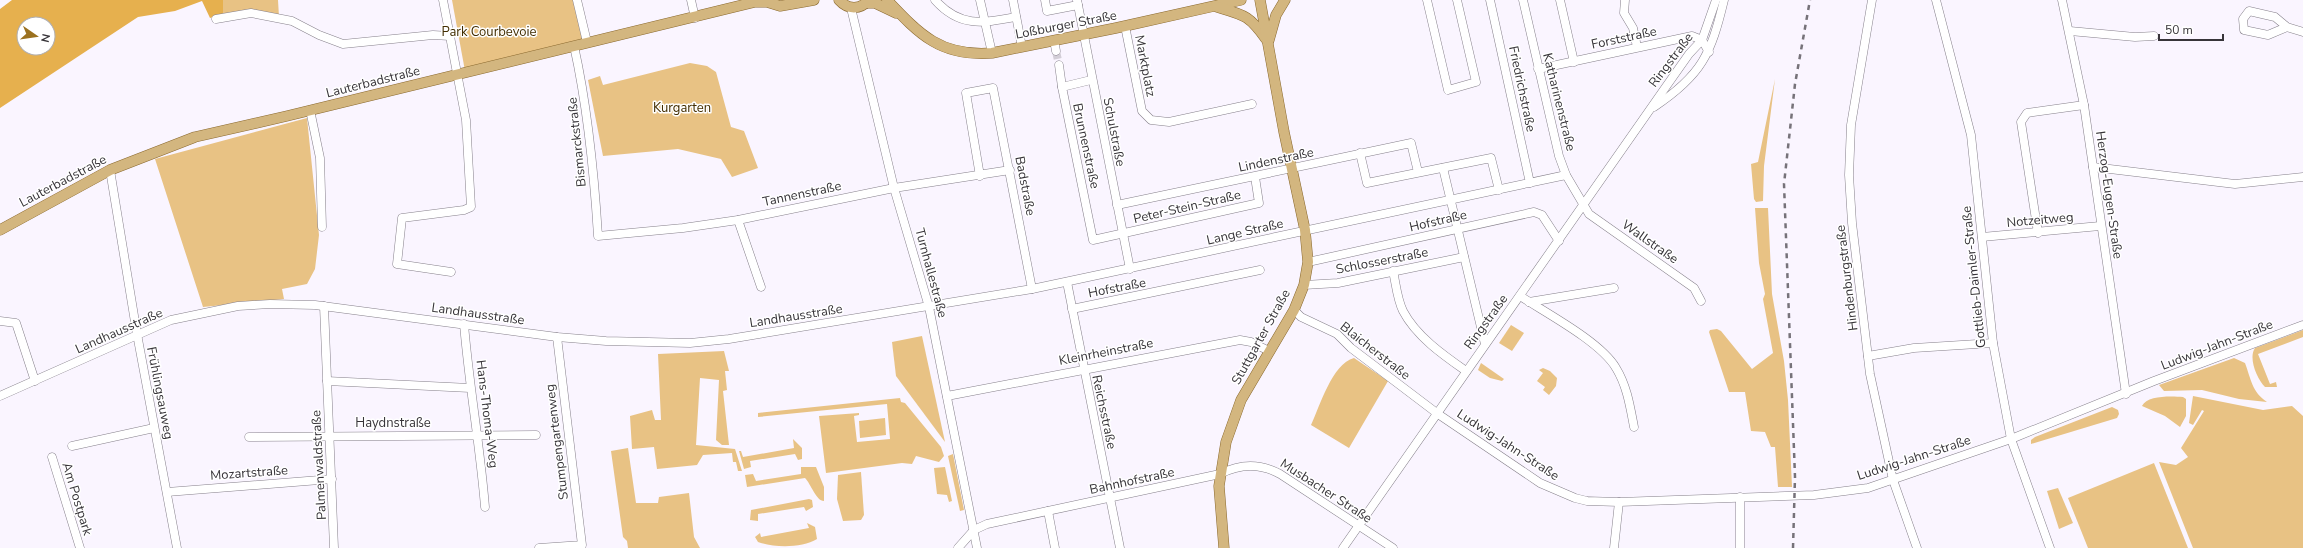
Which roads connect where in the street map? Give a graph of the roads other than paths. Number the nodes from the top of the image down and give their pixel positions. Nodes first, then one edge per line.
1 (443, 0) edge
2 (577, 0) edge
3 (691, 0) edge
4 (814, 0) edge
5 (839, 0) edge
6 (887, 0) edge
7 (935, 0) edge
8 (980, 0) edge
9 (1013, 0) edge
10 (1045, 0) edge
11 (1241, 0) edge
12 (1260, 0) edge
13 (1285, 0) edge
14 (1426, 0) edge
15 (1458, 0) edge
16 (1490, 0) edge
17 (1523, 0) edge
18 (1560, 0) edge
19 (1625, 0) edge
20 (1716, 0) edge
21 (1724, 0) edge
22 (1872, 0) edge
23 (1936, 0) edge
24 (2062, 0) edge
25 (755, 1) edge
26 (771, 1) edge
27 (867, 2) edge
28 (1077, 3) edge
29 (1215, 6) junction
30 (851, 8) junction
31 (1016, 17) junction
32 (695, 18) junction
33 (904, 18) junction
34 (216, 19) dead end
35 (985, 23) junction
36 (1125, 26) junction
37 (2287, 27) junction
38 (2070, 31) junction
39 (2303, 32) edge
40 (1083, 34) junction
41 (450, 36) junction
42 (2154, 36) dead end
43 (1054, 40) junction
44 (1702, 40) junction
45 (587, 42) junction
46 (1269, 42) junction
47 (574, 46) junction
48 (1022, 47) junction
49 (1637, 47) junction
50 (1056, 51) tunnel mouth
51 (992, 52) junction
52 (1709, 52) junction
53 (1574, 62) junction
54 (1059, 65) tunnel mouth
55 (1538, 69) junction
56 (458, 74) junction
57 (1091, 80) junction
58 (1062, 87) junction
59 (1663, 91) junction
60 (1674, 94) junction
61 (1252, 104) dead end
62 (2084, 105) junction
63 (310, 110) junction
64 (1649, 110) junction
65 (1360, 153) junction
66 (2093, 167) junction
67 (1443, 168) junction
68 (1291, 169) junction
69 (110, 170) junction
70 (1010, 170) junction
71 (1418, 172) junction
72 (1566, 175) junction
73 (980, 176) junction
74 (1255, 177) junction
75 (2303, 177) edge
76 (1530, 183) junction
77 (894, 188) junction
78 (1499, 190) junction
79 (1450, 200) junction
80 (1584, 204) junction
81 (1117, 205) junction
82 (738, 220) junction
83 (2100, 226) junction
84 (322, 227) dead end
85 (1457, 229) junction
86 (0, 230) edge
87 (1305, 230) junction
88 (2038, 233) junction
89 (1123, 234) junction
90 (598, 236) joint
91 (1982, 237) junction
92 (1093, 240) joint
93 (1559, 241) junction
94 (1464, 257) junction
95 (1308, 262) junction
96 (1130, 269) junction
97 (1260, 270) dead end
98 (1393, 271) junction
99 (451, 272) dead end
100 (1067, 282) junction
101 (1304, 285) junction
102 (761, 288) dead end
103 (1614, 288) dead end
104 (1032, 289) junction
105 (1520, 296) junction
106 (1701, 301) dead end
107 (1529, 302) junction
108 (324, 306) junction
109 (929, 307) junction
110 (1072, 309) junction
111 (1294, 310) junction
112 (0, 321) edge
113 (464, 324) junction
114 (2303, 325) edge
115 (137, 334) junction
116 (557, 337) junction
117 (1993, 343) junction
118 (1485, 344) junction
119 (1269, 351) junction
120 (1868, 356) junction
121 (1083, 368) junction
122 (1466, 371) junction
123 (35, 381) junction
124 (327, 381) junction
125 (470, 388) junction
126 (2126, 394) junction
127 (0, 396) edge
128 (947, 396) junction
129 (1438, 414) junction
130 (1634, 426) dead end
131 (154, 428) junction
132 (330, 435) junction
133 (536, 435) dead end
134 (479, 436) junction
135 (249, 437) dead end
136 (2011, 439) junction
137 (72, 446) dead end
138 (52, 457) dead end
139 (1220, 474) junction
140 (332, 479) junction
141 (1893, 480) junction
142 (167, 492) junction
143 (1740, 497) junction
144 (1110, 499) junction
145 (1619, 502) junction
146 (486, 507) dead end
147 (1048, 510) junction
148 (1359, 526) junction
149 (974, 530) junction
150 (80, 548) edge
151 (177, 548) edge
152 (334, 548) edge
153 (539, 548) edge
154 (958, 548) edge
155 (977, 548) edge
156 (1055, 548) edge
157 (1120, 548) edge
158 (1224, 548) edge
159 (1343, 548) edge
160 (1393, 548) edge
161 (1614, 548) edge
162 (1740, 548) edge
163 (1918, 548) edge
164 (2050, 548) edge

1 - 41 street
2 - 45 street
3 - 32 street
4 - 26 main road, Lauterbadstraße
5 - 30 main road
6 - 33 main road, Loßburger Straße
7 - 35 street
8 - 35 street
9 - 31 street
10 - 28 street
11 - 29 main road, Loßburger Straße
12 - 46 main road, Stuttgarter Straße
13 - 46 main road, Stuttgarter Straße
14 - 15 street
16 - 76 street, Friedrichstraße
17 - 55 street, Katharinenstraße
18 - 53 street
19 - 49 street
20 - 44 street, Ringstraße
21 - 52 street, Ringstraße
22 - 120 street, Hindenburgstraße
23 - 91 street, Gottlieb-Daimler-Straße
24 - 38 street, Herzog-Eugen-Straße
25 - 26 main road, Lauterbadstraße
25 - 32 main road, Lauterbadstraße
27 - 30 main road
27 - 33 main road, Loßburger Straße
28 - 40 street, Schulstraße
29 - 36 main road, Loßburger Straße
29 - 46 main road, Stuttgarter Straße
30 - 77 street, Turnhallestraße
31 - 35 street
31 - 48 street
32 - 45 main road, Lauterbadstraße
33 - 51 main road, Loßburger Straße
34 - 41 street
35 - 51 street
36 - 40 main road, Loßburger Straße
36 - 61 street, Marktplatz
37 - 37 street
37 - 39 street
38 - 42 street
38 - 62 street, Herzog-Eugen-Straße
40 - 43 main road, Loßburger Straße
40 - 57 street, Schulstraße
41 - 56 street
43 - 48 main road, Loßburger Straße
43 - 50 street
44 - 49 street, Forststraße
44 - 52 street
44 - 59 street, Ringstraße
45 - 47 main road, Lauterbadstraße
46 - 68 main road, Stuttgarter Straße
47 - 56 main road, Lauterbadstraße
47 - 90 street, Bismarckstraße
48 - 51 main road, Loßburger Straße
49 - 53 street, Forststraße
52 - 60 street, Ringstraße
53 - 55 street, Forststraße
54 - 58 street
55 - 72 street, Katharinenstraße
56 - 63 main road, Lauterbadstraße
56 - 99 street
57 - 58 street, Brunnenstraße
57 - 81 street, Schulstraße
58 - 92 street, Brunnenstraße
59 - 60 street
59 - 64 street, Ringstraße
60 - 64 street, Ringstraße
62 - 66 street, Herzog-Eugen-Straße
62 - 88 street
63 - 69 main road, Lauterbadstraße
63 - 84 street
64 - 80 street, Ringstraße
65 - 68 street, Lindenstraße
65 - 71 street, Lindenstraße
65 - 71 street
66 - 75 street
66 - 83 street, Herzog-Eugen-Straße
67 - 71 street
67 - 78 street
67 - 79 street
68 - 74 street, Lindenstraße
68 - 87 main road, Stuttgarter Straße
69 - 86 main road, Lauterbadstraße
69 - 115 street, Frühlingsauweg
70 - 73 street, Tannenstraße
70 - 73 street, Badstraße
70 - 104 street, Badstraße
72 - 76 street, Lange Straße
72 - 80 street, Katharinenstraße
73 - 77 street, Tannenstraße
74 - 81 street, Lindenstraße
74 - 89 street, Peter-Stein-Straße
76 - 78 street, Lange Straße
77 - 82 street, Tannenstraße
77 - 109 street, Turnhallestraße
78 - 79 street, Lange Straße
79 - 85 street
79 - 87 street, Lange Straße
80 - 93 street, Ringstraße
80 - 106 street, Wallstraße
81 - 89 street, Schulstraße
82 - 90 street, Tannenstraße
82 - 102 street
83 - 88 street, Notzeitweg
83 - 126 street, Herzog-Eugen-Straße
85 - 93 street, Hofstraße
85 - 94 street
85 - 95 street, Hofstraße
87 - 95 main road, Stuttgarter Straße
87 - 96 street, Lange Straße
88 - 91 street, Notzeitweg
89 - 92 street, Peter-Stein-Straße
89 - 96 street, Schulstraße
91 - 117 street, Gottlieb-Daimler-Straße
93 - 105 street, Ringstraße
94 - 98 street, Schlosserstraße
94 - 118 street
95 - 101 main road, Stuttgarter Straße
96 - 100 street, Lange Straße
97 - 110 street, Hofstraße
98 - 101 street, Schlosserstraße
98 - 122 street
100 - 104 street, Lange Straße
100 - 110 street, Reichsstraße
101 - 111 main road, Stuttgarter Straße
103 - 107 street
104 - 109 street, Lange Straße
105 - 107 street
105 - 118 street, Ringstraße
107 - 130 street
108 - 113 street, Landhausstraße
108 - 115 street, Landhausstraße
108 - 124 street, Palmenwaldstraße
109 - 116 street, Landhausstraße
109 - 128 street, Turnhallestraße
110 - 121 street, Reichsstraße
111 - 119 main road, Stuttgarter Straße
111 - 129 street, Blaicherstraße
112 - 123 street
113 - 116 street, Landhausstraße
113 - 125 street, Hans-Thoma-Weg
114 - 126 street, Ludwig-Jahn-Straße
115 - 123 street, Landhausstraße
115 - 131 street, Frühlingsauweg
116 - 153 street, Stumpengartenweg
117 - 120 street
117 - 136 street, Gottlieb-Daimler-Straße
118 - 122 street, Ringstraße
119 - 121 street, Kleinrheinstraße
119 - 139 main road, Stuttgarter Straße
120 - 141 street, Hindenburgstraße
121 - 128 street, Kleinrheinstraße
121 - 144 street, Reichsstraße
122 - 129 street, Ringstraße
123 - 127 street, Landhausstraße
124 - 125 street
124 - 132 street, Palmenwaldstraße
125 - 134 street, Hans-Thoma-Weg
126 - 136 street, Ludwig-Jahn-Straße
128 - 149 street, Turnhallestraße
129 - 145 street, Ludwig-Jahn-Straße
129 - 148 street, Ringstraße
131 - 137 street
131 - 142 street, Frühlingsauweg
132 - 134 street, Haydnstraße
132 - 135 street, Haydnstraße
132 - 140 street, Palmenwaldstraße
133 - 134 street, Haydnstraße
134 - 146 street, Hans-Thoma-Weg
136 - 141 street, Ludwig-Jahn-Straße
136 - 164 street, Gottlieb-Daimler-Straße
138 - 150 street, Am Postpark
139 - 144 street, Bahnhofstraße
139 - 148 street, Musbacher Straße
139 - 158 main road, Stuttgarter Straße
140 - 142 street, Mozartstraße
140 - 152 street, Palmenwaldstraße
141 - 143 street, Ludwig-Jahn-Straße
141 - 163 street, Hindenburgstraße
142 - 151 street, Frühlingsauweg
143 - 145 street, Ludwig-Jahn-Straße
143 - 162 street
144 - 147 street, Bahnhofstraße
144 - 157 street, Reichsstraße
145 - 161 street
147 - 149 street, Bahnhofstraße
147 - 156 street
148 - 159 street, Ringstraße
148 - 160 street, Musbacher Straße
149 - 154 street, Bahnhofstraße
149 - 155 street, Turnhallestraße

